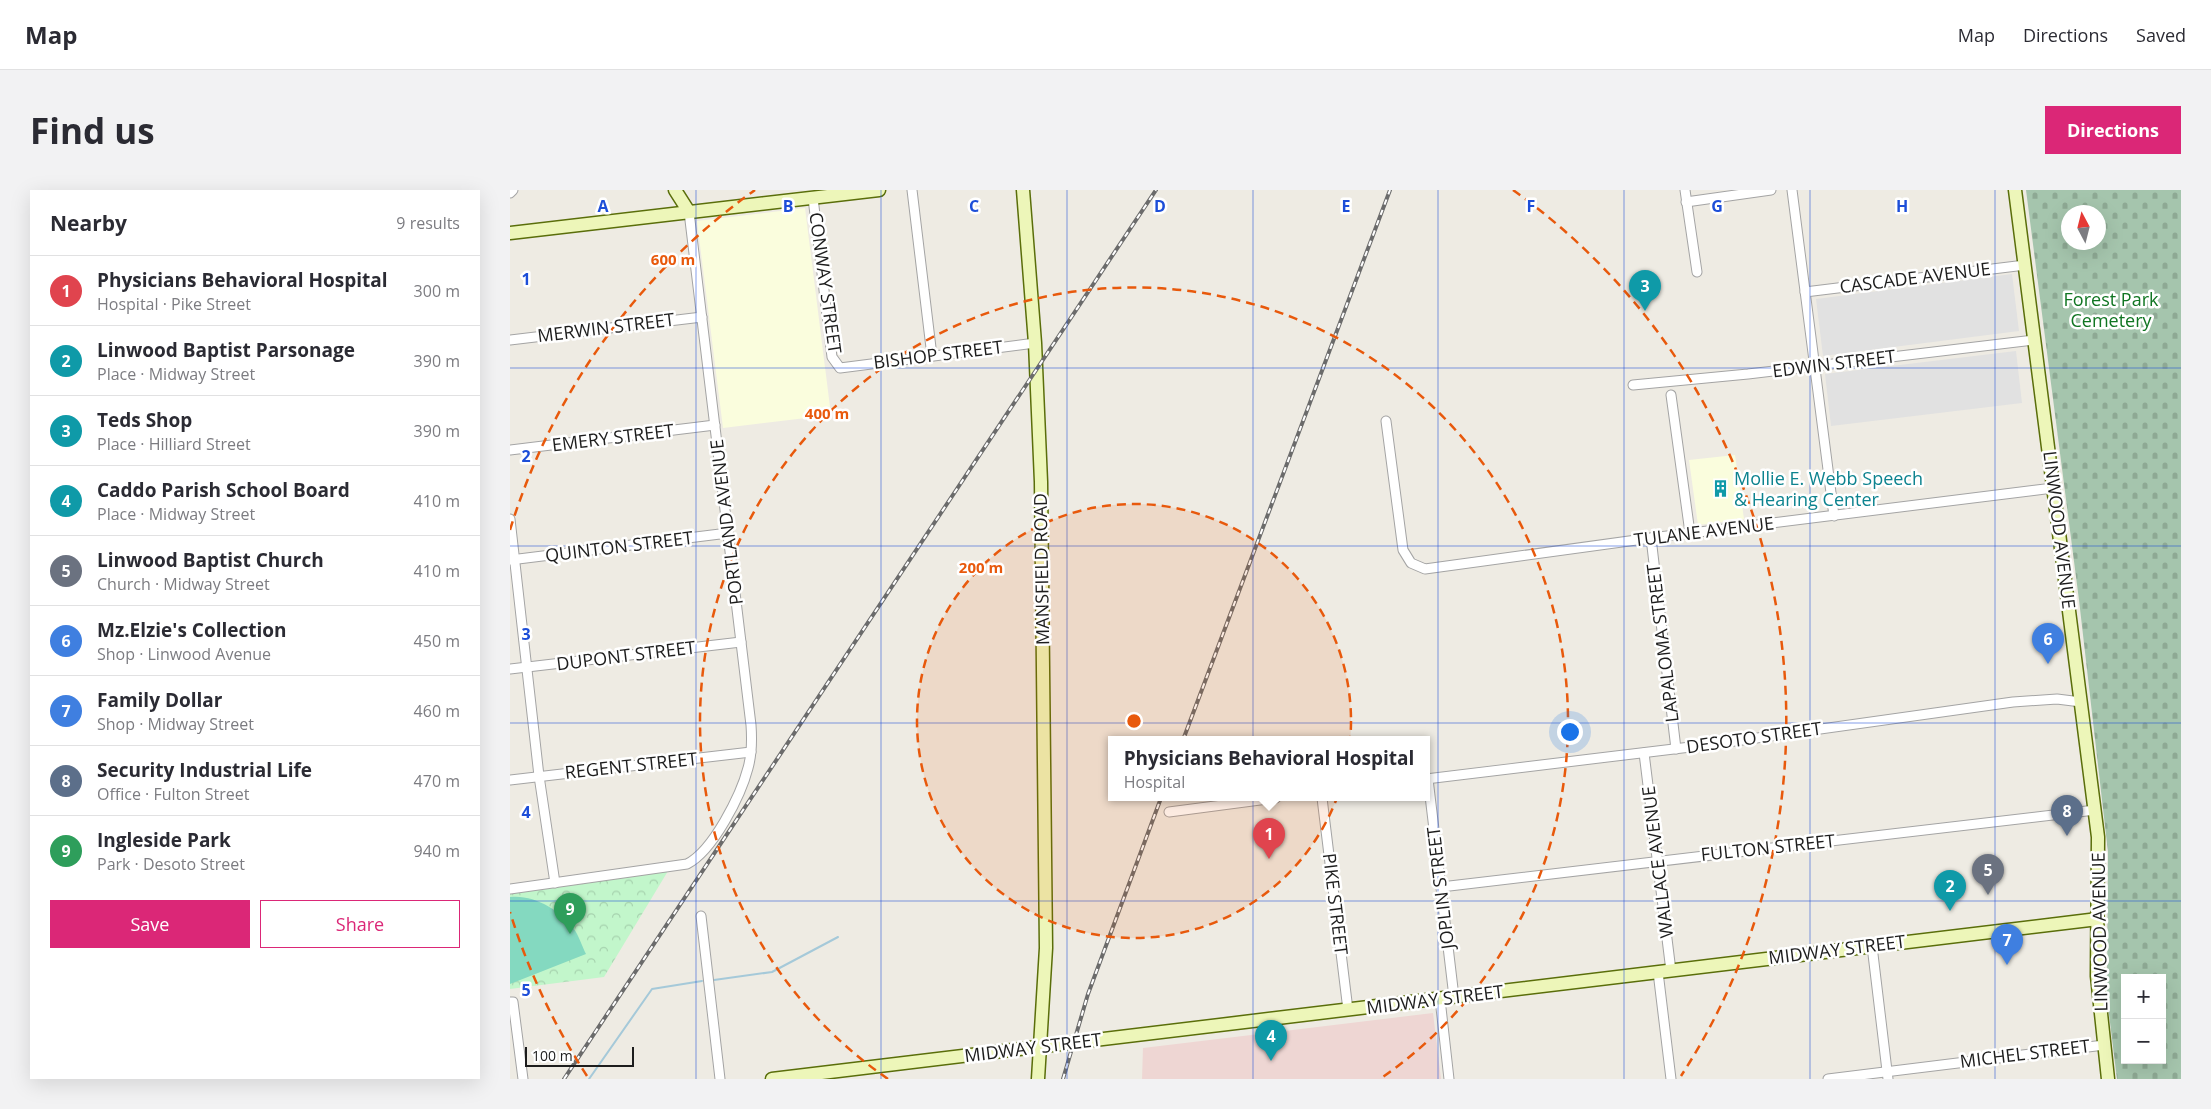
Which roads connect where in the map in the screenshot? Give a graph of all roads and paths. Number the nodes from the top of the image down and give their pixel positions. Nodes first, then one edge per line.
1 (513, 190) edge
2 (675, 190) edge
3 (879, 190) edge
4 (912, 190) edge
5 (1023, 190) edge
6 (1685, 190) edge
7 (1771, 190) edge
8 (1792, 190) edge
9 (2016, 190) edge
10 (510, 193) edge
11 (813, 198) junction
12 (1686, 202) junction
13 (689, 212) junction
14 (510, 233) edge
15 (2025, 265) junction
16 (1697, 272) dead end
17 (1805, 292) junction
18 (702, 317) junction
19 (510, 340) edge
20 (2034, 340) junction
21 (1035, 343) junction
22 (932, 356) junction
23 (1814, 366) junction
24 (840, 368) joint
25 (1633, 385) dead end
26 (1671, 395) dead end
27 (1386, 422) dead end
28 (715, 426) junction
29 (510, 450) edge
30 (2053, 488) junction
31 (1834, 516) junction
32 (510, 519) edge
33 (728, 533) junction
34 (1690, 533) junction
35 (1651, 538) junction
36 (512, 559) edge
37 (742, 642) junction
38 (528, 667) junction
39 (510, 669) edge
40 (2080, 702) junction
41 (1676, 749) junction
42 (751, 752) junction
43 (1644, 753) junction
44 (539, 776) junction
45 (1430, 779) edge
46 (510, 780) edge
47 (1253, 801) edge
48 (1322, 801) edge
49 (1430, 801) edge
50 (2095, 810) junction
51 (1168, 812) dead end
52 (1658, 860) junction
53 (554, 883) junction
54 (1441, 887) junction
55 (510, 889) edge
56 (701, 916) dead end
57 (2098, 919) junction
58 (1872, 946) junction
59 (1664, 972) junction
60 (1454, 997) junction
61 (1440, 999) junction
62 (510, 1002) edge
63 (1348, 1010) junction
64 (2104, 1045) junction
65 (1045, 1047) junction
66 (1887, 1075) edge
67 (798, 1077) edge
68 (523, 1079) edge
69 (720, 1079) edge
70 (772, 1079) edge
71 (1038, 1079) edge
72 (1045, 1079) edge
73 (1449, 1079) edge
74 (1671, 1079) edge
75 (1828, 1079) edge
76 (2108, 1079) edge

1 - 10 street
2 - 13 main road, PORTLAND AVENUE
3 - 11 main road
4 - 22 street
5 - 21 main road, MANSFIELD ROAD
6 - 12 street
7 - 12 street
8 - 17 street
9 - 15 main road, LINWOOD AVENUE
11 - 13 main road
11 - 24 street, CONWAY STREET
12 - 16 street
13 - 14 main road
13 - 18 street, PORTLAND AVENUE
15 - 17 street, CASCADE AVENUE
15 - 20 main road, LINWOOD AVENUE
17 - 23 street
18 - 19 street, MERWIN STREET
18 - 28 street, PORTLAND AVENUE
20 - 23 street, EDWIN STREET
20 - 30 main road, LINWOOD AVENUE
21 - 22 street, BISHOP STREET
21 - 65 main road, MANSFIELD ROAD
22 - 24 street, BISHOP STREET
23 - 25 street, EDWIN STREET
23 - 31 street
26 - 34 street
27 - 35 street, TULANE AVENUE
28 - 29 street, EMERY STREET
28 - 33 street, PORTLAND AVENUE
30 - 31 street, TULANE AVENUE
30 - 40 main road, LINWOOD AVENUE
31 - 34 street, TULANE AVENUE
32 - 36 street
33 - 36 street, QUINTON STREET
33 - 37 street, PORTLAND AVENUE
34 - 35 street, TULANE AVENUE
35 - 41 street, LAPALOMA STREET
36 - 38 street
37 - 38 street, DUPONT STREET
37 - 42 street, PORTLAND AVENUE
38 - 39 street, DUPONT STREET
38 - 44 street
40 - 41 street, DESOTO STREET
40 - 50 main road, LINWOOD AVENUE
41 - 43 street, DESOTO STREET
42 - 44 street, REGENT STREET
42 - 53 street, PORTLAND AVENUE
43 - 45 street, DESOTO STREET
43 - 52 street, WALLACE AVENUE
44 - 46 street, REGENT STREET
44 - 53 street
47 - 51 street
48 - 63 street, PIKE STREET
49 - 54 street, JOPLIN STREET
50 - 52 street, FULTON STREET
50 - 57 main road, LINWOOD AVENUE
52 - 54 street, FULTON STREET
52 - 59 street, WALLACE AVENUE
53 - 55 street
54 - 60 street, JOPLIN STREET
56 - 69 street
57 - 58 main road, MIDWAY STREET
57 - 64 main road, LINWOOD AVENUE
58 - 59 main road, MIDWAY STREET
58 - 66 street
59 - 60 main road, MIDWAY STREET
59 - 74 street, WALLACE AVENUE
60 - 61 main road, MIDWAY STREET
61 - 63 main road, MIDWAY STREET
61 - 73 street
62 - 68 street
63 - 65 main road, MIDWAY STREET
64 - 66 street, MICHEL STREET
64 - 76 main road, LINWOOD AVENUE
65 - 67 main road, MIDWAY STREET
65 - 71 main road, MANSFIELD ROAD
65 - 72 main road, MANSFIELD ROAD
66 - 75 street, MICHEL STREET
67 - 70 main road, MIDWAY STREET

